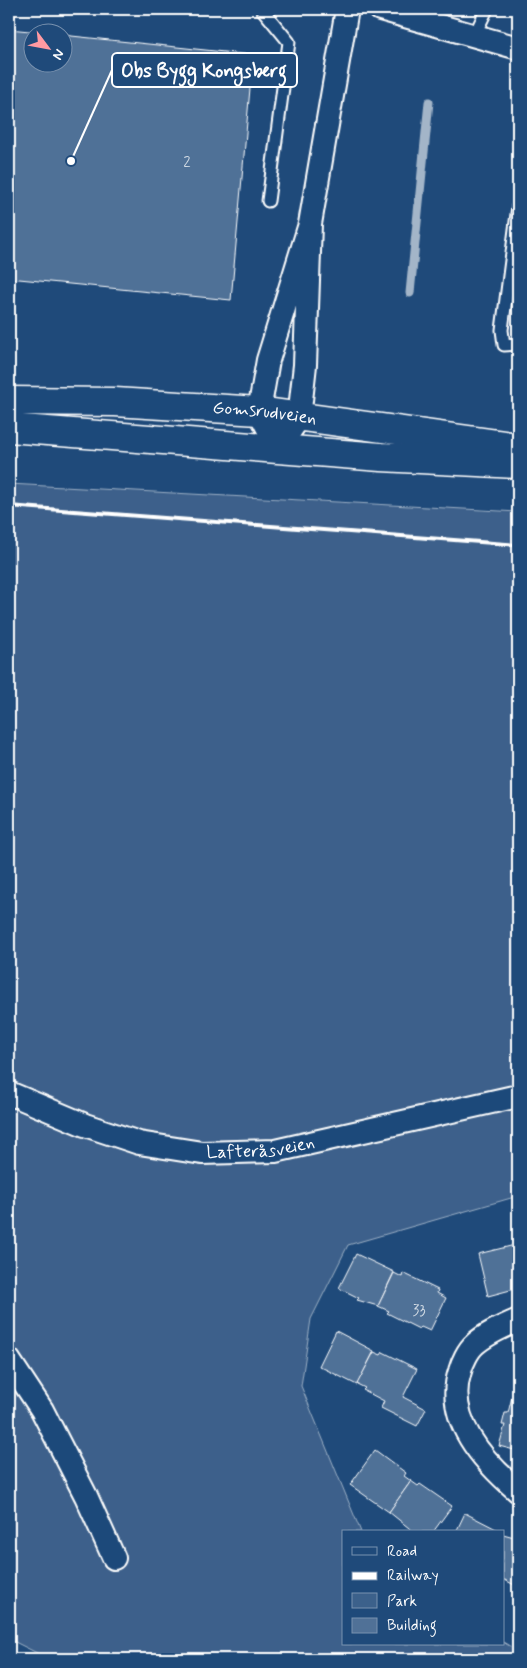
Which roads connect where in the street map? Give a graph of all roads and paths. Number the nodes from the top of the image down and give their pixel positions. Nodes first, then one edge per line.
1 (262, 9) edge
2 (347, 9) edge
3 (380, 9) edge
4 (487, 9) edge
5 (475, 34) junction
6 (518, 48) edge
7 (268, 200) dead end
8 (518, 206) edge
9 (310, 224) junction
10 (518, 344) edge
11 (9, 400) edge
12 (259, 412) junction
13 (299, 418) junction
14 (9, 428) edge
15 (518, 447) edge
16 (278, 448) junction
17 (518, 464) edge
18 (9, 1093) edge
19 (518, 1096) edge
20 (518, 1320) edge
21 (9, 1360) edge
22 (518, 1491) edge
23 (114, 1558) dead end

1 - 7 lane
2 - 9 street
3 - 5 street
4 - 5 lane
5 - 6 street
8 - 10 lane
9 - 12 street
9 - 13 street
11 - 12 main road, Gomsrudveien
12 - 13 main road, Gomsrudveien
12 - 16 street
13 - 15 main road, Gomsrudveien
13 - 16 street
14 - 16 main road, Gomsrudveien
16 - 17 main road, Gomsrudveien
18 - 19 street, Lafteråsveien
20 - 22 street
21 - 23 street

